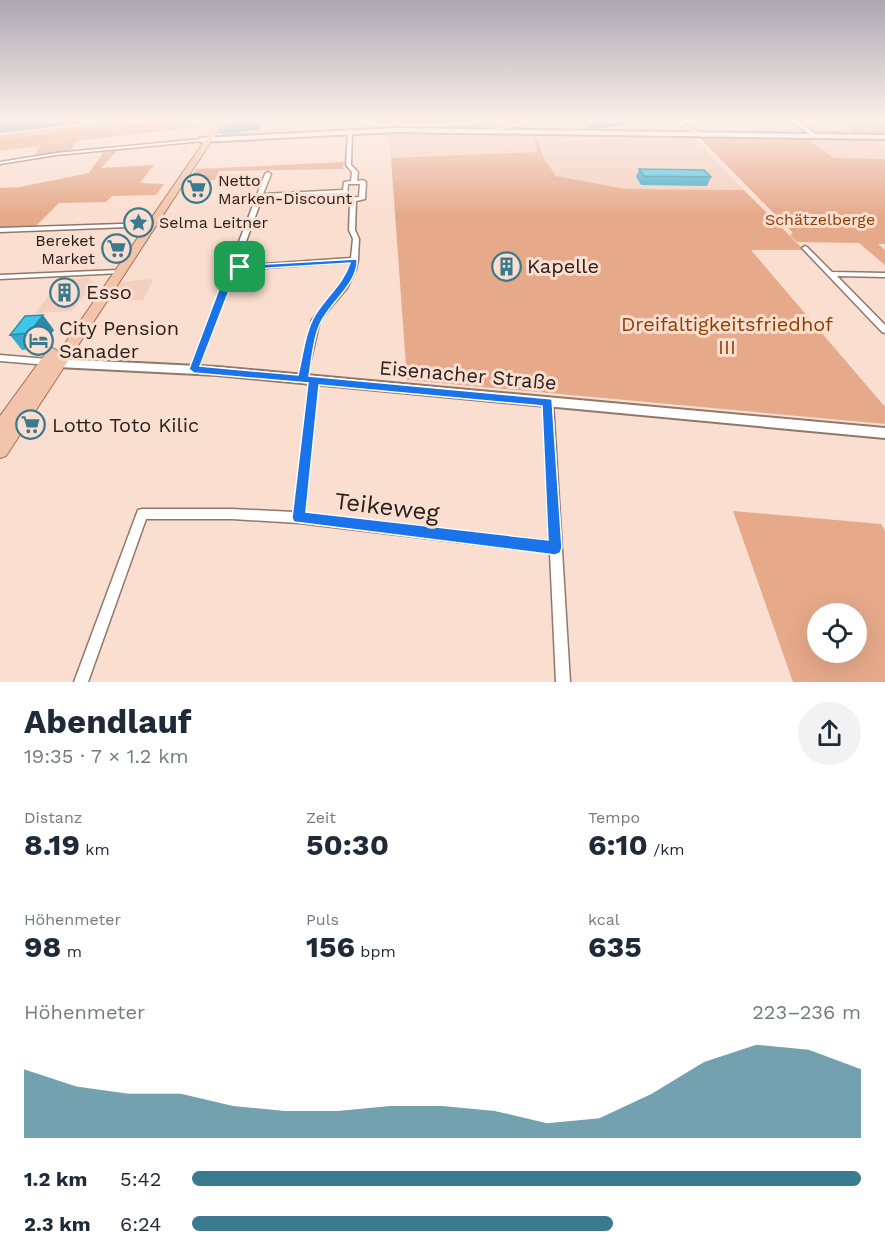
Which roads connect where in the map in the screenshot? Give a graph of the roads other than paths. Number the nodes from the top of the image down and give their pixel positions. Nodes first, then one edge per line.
1 (77, 152) edge
2 (197, 152) edge
3 (349, 152) edge
4 (0, 163) edge
5 (268, 174) dead end
6 (354, 182) junction
7 (345, 191) junction
8 (260, 196) junction
9 (353, 200) junction
10 (146, 225) junction
11 (0, 230) edge
12 (805, 248) dead end
13 (355, 260) junction
14 (234, 267) junction
15 (114, 272) junction
16 (831, 274) junction
17 (885, 275) edge
18 (0, 277) edge
19 (885, 330) edge
20 (0, 358) edge
21 (52, 362) junction
22 (194, 369) junction
23 (308, 380) junction
24 (548, 402) junction
25 (0, 429) edge
26 (885, 434) edge
27 (0, 451) edge
28 (299, 518) junction
29 (555, 548) junction
30 (81, 682) edge
31 (563, 682) edge

1 - 4 street
2 - 10 main road
3 - 6 street
5 - 8 street
6 - 7 street
6 - 9 street
7 - 8 street
7 - 9 street
8 - 14 street
9 - 13 street
10 - 11 street
10 - 15 main road
12 - 16 street
13 - 14 street
13 - 23 street
14 - 22 street
15 - 18 street
15 - 21 main road
16 - 17 street
16 - 19 street
20 - 21 street
21 - 22 street, Eisenacher Straße
21 - 25 main road
21 - 27 main road
22 - 23 street, Eisenacher Straße
23 - 24 street, Eisenacher Straße
23 - 28 street
24 - 26 street, Eisenacher Straße
24 - 29 street
28 - 29 street, Teikeweg
28 - 30 street, Teikeweg
29 - 31 street

